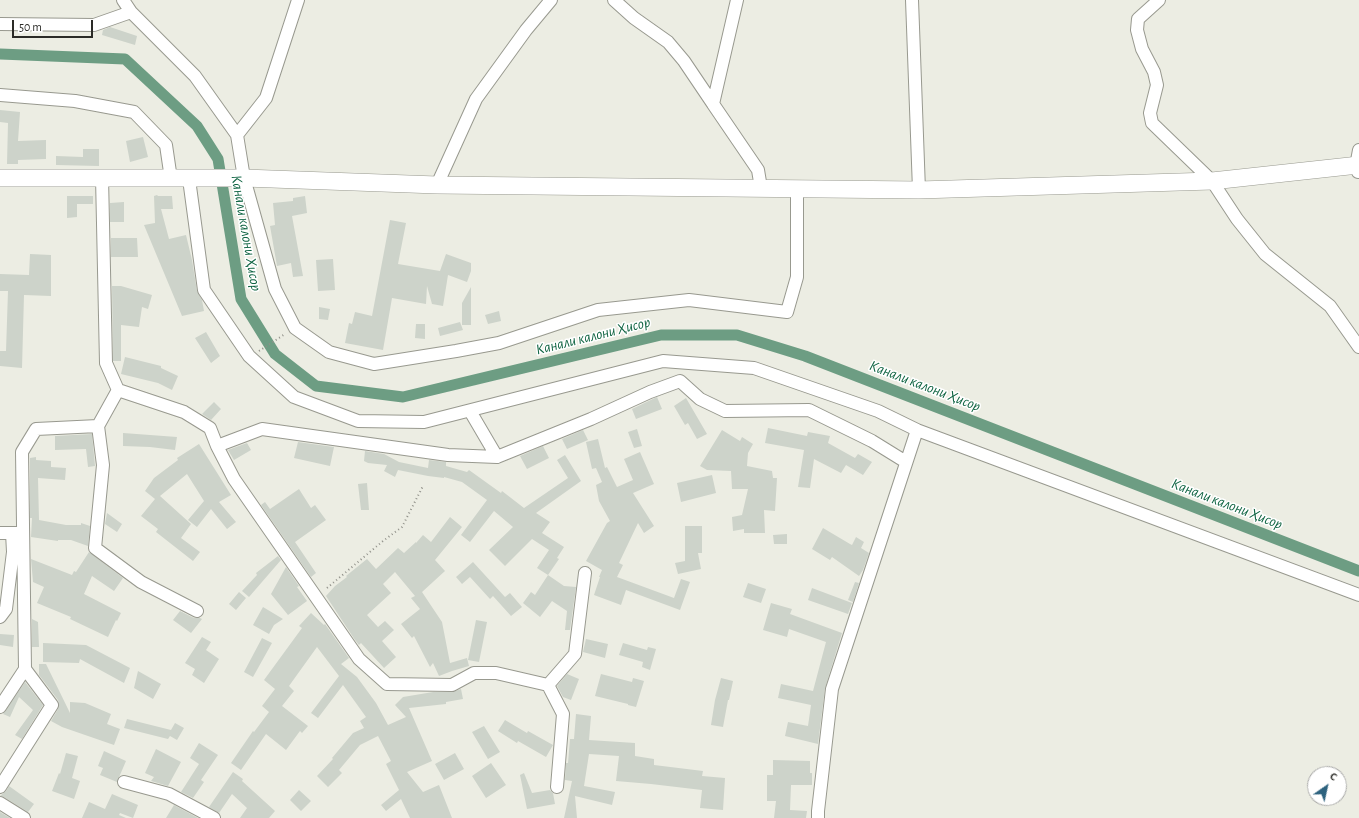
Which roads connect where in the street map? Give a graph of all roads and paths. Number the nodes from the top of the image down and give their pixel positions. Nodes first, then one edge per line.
1 (123, 0) edge
2 (298, 0) edge
3 (551, 0) edge
4 (614, 0) edge
5 (737, 0) edge
6 (912, 0) edge
7 (1159, 0) edge
8 (131, 12) junction
9 (0, 24) edge
10 (0, 95) edge
11 (713, 104) junction
12 (237, 135) junction
13 (1358, 163) edge
14 (102, 177) junction
15 (0, 178) edge
16 (244, 178) junction
17 (171, 179) junction
18 (189, 179) junction
19 (1212, 181) junction
20 (437, 185) junction
21 (761, 188) junction
22 (797, 189) junction
23 (919, 190) junction
24 (295, 328) junction
25 (1359, 347) edge
26 (249, 356) junction
27 (118, 390) junction
28 (470, 412) junction
29 (98, 426) junction
30 (917, 430) junction
31 (217, 446) junction
32 (497, 457) junction
33 (906, 462) junction
34 (422, 486) dead end
35 (12, 533) edge
36 (585, 573) dead end
37 (327, 588) dead end
38 (1359, 595) edge
39 (197, 611) dead end
40 (0, 617) edge
41 (25, 670) junction
42 (548, 685) junction
43 (0, 707) edge
44 (124, 782) dead end
45 (0, 787) edge
46 (557, 787) dead end
47 (0, 803) edge
48 (24, 818) edge
49 (214, 818) edge
50 (818, 818) edge

1 - 8 street
2 - 12 street
3 - 20 street
4 - 11 street
5 - 11 street
6 - 23 street
7 - 19 street
8 - 9 street
8 - 12 street
10 - 17 street
11 - 21 street
12 - 16 street
13 - 19 main road
14 - 15 main road
14 - 17 main road
14 - 27 street
16 - 18 main road
16 - 20 main road
16 - 24 street
17 - 18 main road
18 - 26 street
19 - 23 main road
19 - 25 street
20 - 21 main road
21 - 22 main road
22 - 23 main road
22 - 24 street
24 - 26 path
26 - 28 street
27 - 29 street
27 - 31 street
28 - 30 street
28 - 32 street
29 - 35 street
29 - 39 street
30 - 33 street
30 - 38 street
31 - 32 street
31 - 42 street
32 - 33 street
33 - 50 street
34 - 37 path
35 - 40 street
35 - 41 street
36 - 42 street
41 - 43 street
41 - 45 street
42 - 46 street
44 - 49 street
47 - 48 street

